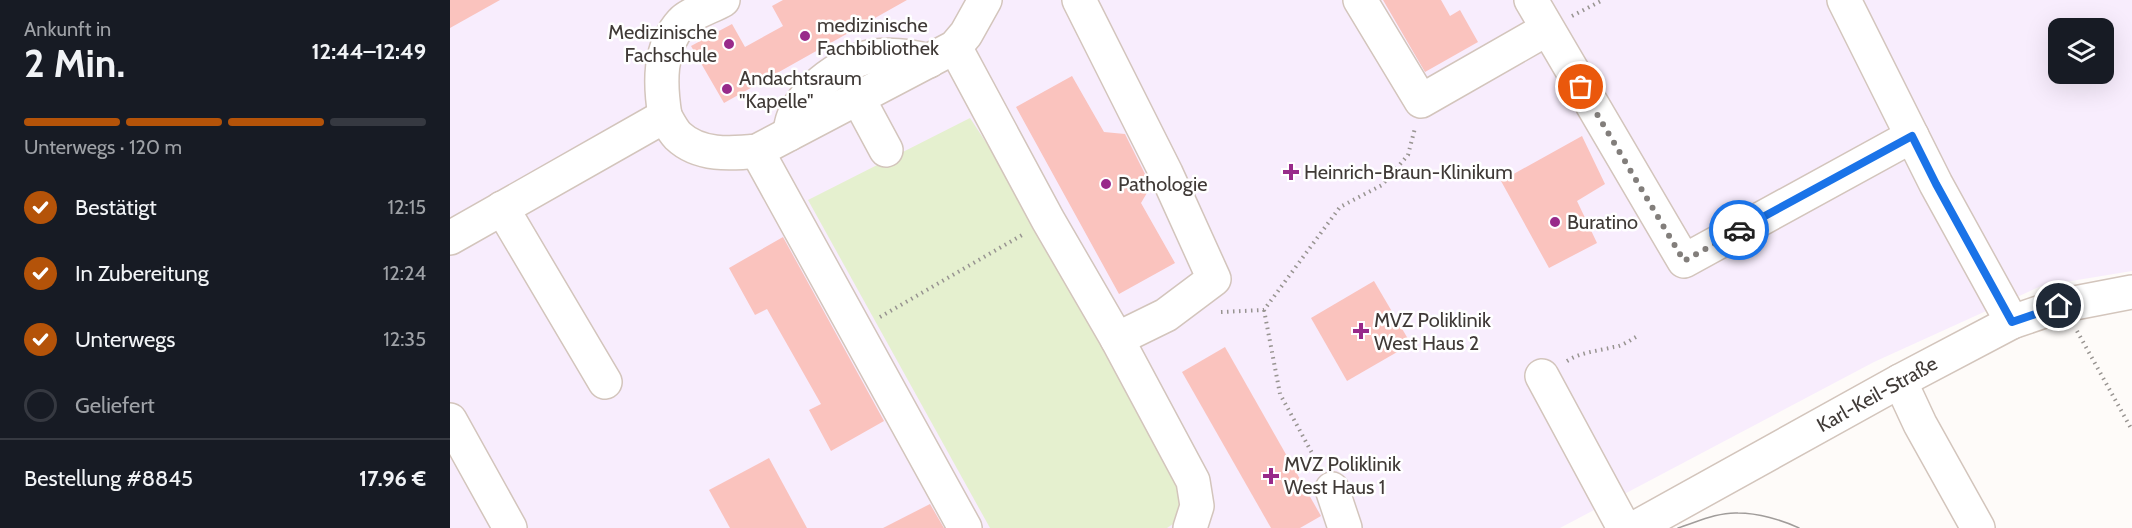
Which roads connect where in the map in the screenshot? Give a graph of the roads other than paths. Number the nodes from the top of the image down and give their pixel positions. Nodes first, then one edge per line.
1 (723, 0) edge
2 (985, 0) edge
3 (1079, 0) edge
4 (1360, 0) edge
5 (1531, 0) edge
6 (1844, 0) edge
7 (677, 11) edge
8 (1547, 29) junction
9 (942, 54) junction
10 (858, 98) junction
11 (664, 116) junction
12 (789, 134) junction
13 (1912, 136) junction
14 (886, 150) dead end
15 (757, 151) junction
16 (502, 208) junction
17 (450, 238) edge
18 (2132, 292) edge
19 (2012, 322) junction
20 (1117, 339) junction
21 (1553, 370) road end
22 (1900, 381) junction
23 (605, 382) dead end
24 (450, 420) edge
25 (1332, 489) road end
26 (510, 528) edge
27 (965, 528) edge
28 (1190, 528) edge
29 (1345, 528) edge
30 (1624, 528) edge
31 (1635, 528) edge
32 (1978, 528) edge

1 - 7 street
2 - 9 street
3 - 20 street
4 - 8 street
5 - 8 street
6 - 13 street
7 - 11 street
8 - 13 street
9 - 10 street
9 - 12 street
9 - 20 street
10 - 12 street
10 - 14 street
11 - 15 street
11 - 16 street
12 - 15 street
13 - 19 street
15 - 27 street
16 - 17 street
16 - 23 street
18 - 19 street, Karl-Keil-Straße
19 - 22 street, Karl-Keil-Straße
20 - 28 street
21 - 30 street
22 - 31 street, Karl-Keil-Straße
22 - 32 street
24 - 26 street
25 - 29 street

